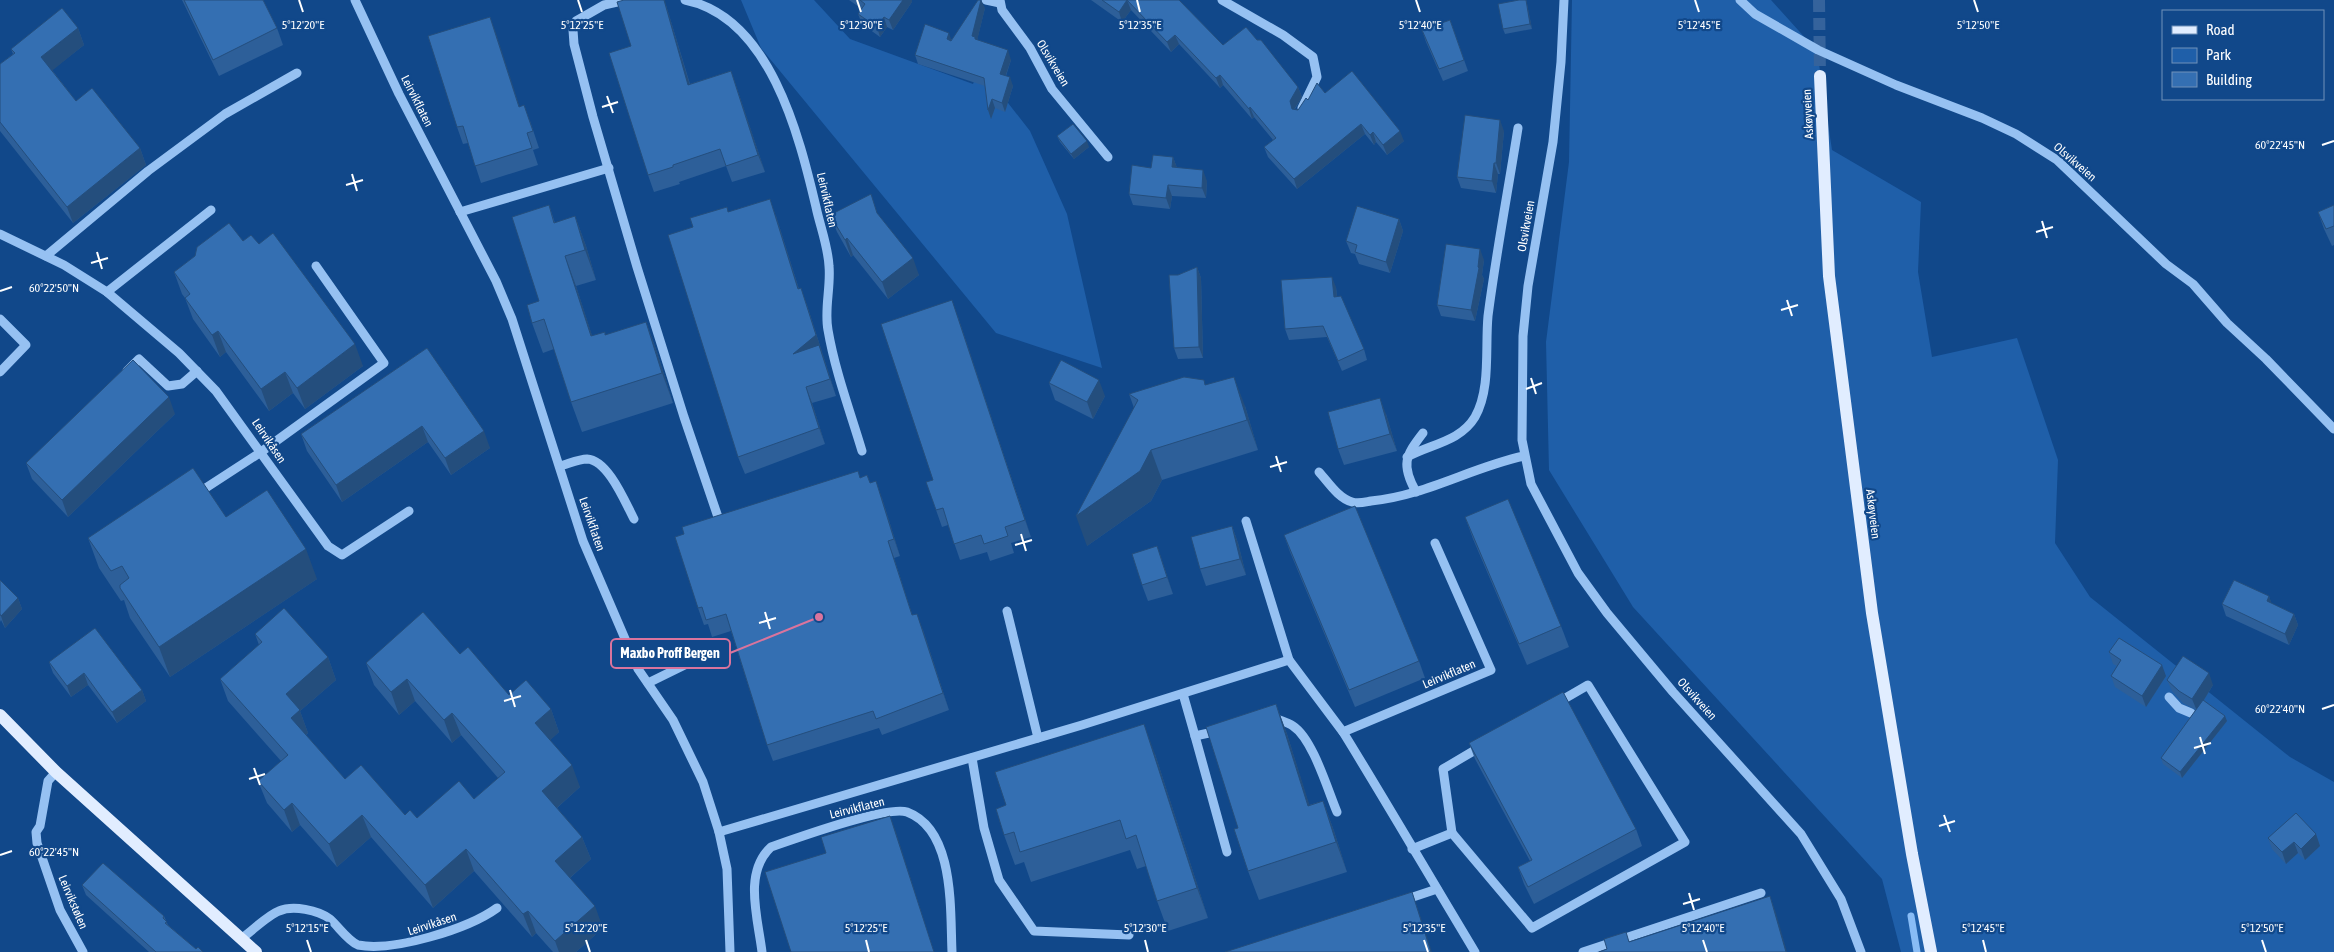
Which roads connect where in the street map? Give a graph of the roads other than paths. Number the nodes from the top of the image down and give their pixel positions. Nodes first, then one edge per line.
1 (355, 0) edge
2 (626, 0) edge
3 (685, 0) edge
4 (986, 0) edge
5 (1222, 0) edge
6 (1564, 0) edge
7 (1740, 0) edge
8 (1000, 1) edge
9 (297, 73) dead end
10 (1820, 76) tunnel mouth
11 (1299, 114) edge
12 (1518, 128) dead end
13 (1108, 157) dead end
14 (609, 168) junction
15 (211, 210) dead end
16 (460, 212) junction
17 (0, 234) edge
18 (46, 256) junction
19 (316, 266) dead end
20 (107, 292) junction
21 (0, 319) edge
22 (197, 371) junction
23 (0, 372) edge
24 (118, 379) edge
25 (2334, 429) edge
26 (1423, 433) dead end
27 (862, 451) dead end
28 (262, 452) junction
29 (1524, 456) junction
30 (1407, 458) junction
31 (560, 466) junction
32 (1319, 472) dead end
33 (1416, 492) junction
34 (189, 499) edge
35 (409, 511) dead end
36 (718, 517) edge
37 (634, 518) dead end
38 (1246, 521) dead end
39 (1434, 543) dead end
40 (1007, 611) dead end
41 (701, 657) dead end
42 (1289, 660) junction
43 (648, 684) junction
44 (1183, 694) junction
45 (2169, 697) dead end
46 (1546, 709) edge
47 (2191, 713) edge
48 (0, 715) edge
49 (1261, 719) edge
50 (1224, 729) edge
51 (1343, 732) junction
52 (1195, 736) junction
53 (1038, 738) junction
54 (1494, 739) edge
55 (972, 758) junction
56 (56, 772) junction
57 (1337, 812) dead end
58 (719, 832) junction
59 (1452, 832) junction
60 (1412, 849) junction
61 (1227, 852) dead end
62 (1437, 889) junction
63 (1761, 894) dead end
64 (1399, 901) edge
65 (497, 908) edge
66 (1129, 935) dead end
67 (242, 938) junction
68 (83, 952) edge
69 (256, 952) edge
70 (730, 952) edge
71 (762, 952) edge
72 (952, 952) edge
73 (1475, 952) edge
74 (1583, 952) edge
75 (1861, 952) edge
76 (1931, 952) edge

1 - 16 street, Leirvikflaten
2 - 14 street
3 - 27 street, Leirvikflaten
4 - 8 street, Olsvikveien
5 - 11 street
6 - 29 street, Olsvikveien
7 - 25 street, Olsvikveien
8 - 13 street, Olsvikveien
9 - 18 street
10 - 76 main road, Askøyveien
12 - 30 street, Olsvikveien
14 - 16 street
14 - 36 street
15 - 20 street
16 - 31 street, Leirvikflaten
17 - 18 street, Leirvikåsen
18 - 20 street, Leirvikåsen
19 - 28 street
20 - 22 street, Leirvikåsen
21 - 23 street
22 - 24 street
22 - 28 street, Leirvikåsen
26 - 30 street
28 - 34 street
28 - 35 street, Leirvikåsen
29 - 33 street
29 - 75 street, Olsvikveien
30 - 33 street
31 - 37 street
31 - 43 street, Leirvikflaten
32 - 33 street
38 - 42 street
39 - 51 street, Leirvikflaten
40 - 53 street
41 - 43 street
42 - 44 street, Leirvikflaten
42 - 51 street
43 - 58 street, Leirvikflaten
44 - 52 street
44 - 53 street, Leirvikflaten
45 - 47 street
46 - 59 street
48 - 56 main road
49 - 57 street
50 - 52 street
51 - 60 street
52 - 61 street
53 - 55 street, Leirvikflaten
54 - 59 street
55 - 58 street, Leirvikflaten
55 - 66 street
56 - 67 main road
56 - 68 street, Leirvikstølen
58 - 70 street, Leirvikflaten
59 - 60 street
60 - 62 street
62 - 64 street
62 - 73 street
63 - 74 street
65 - 67 street, Leirvikåsen
67 - 69 main road
71 - 72 street, Leirvikflaten

